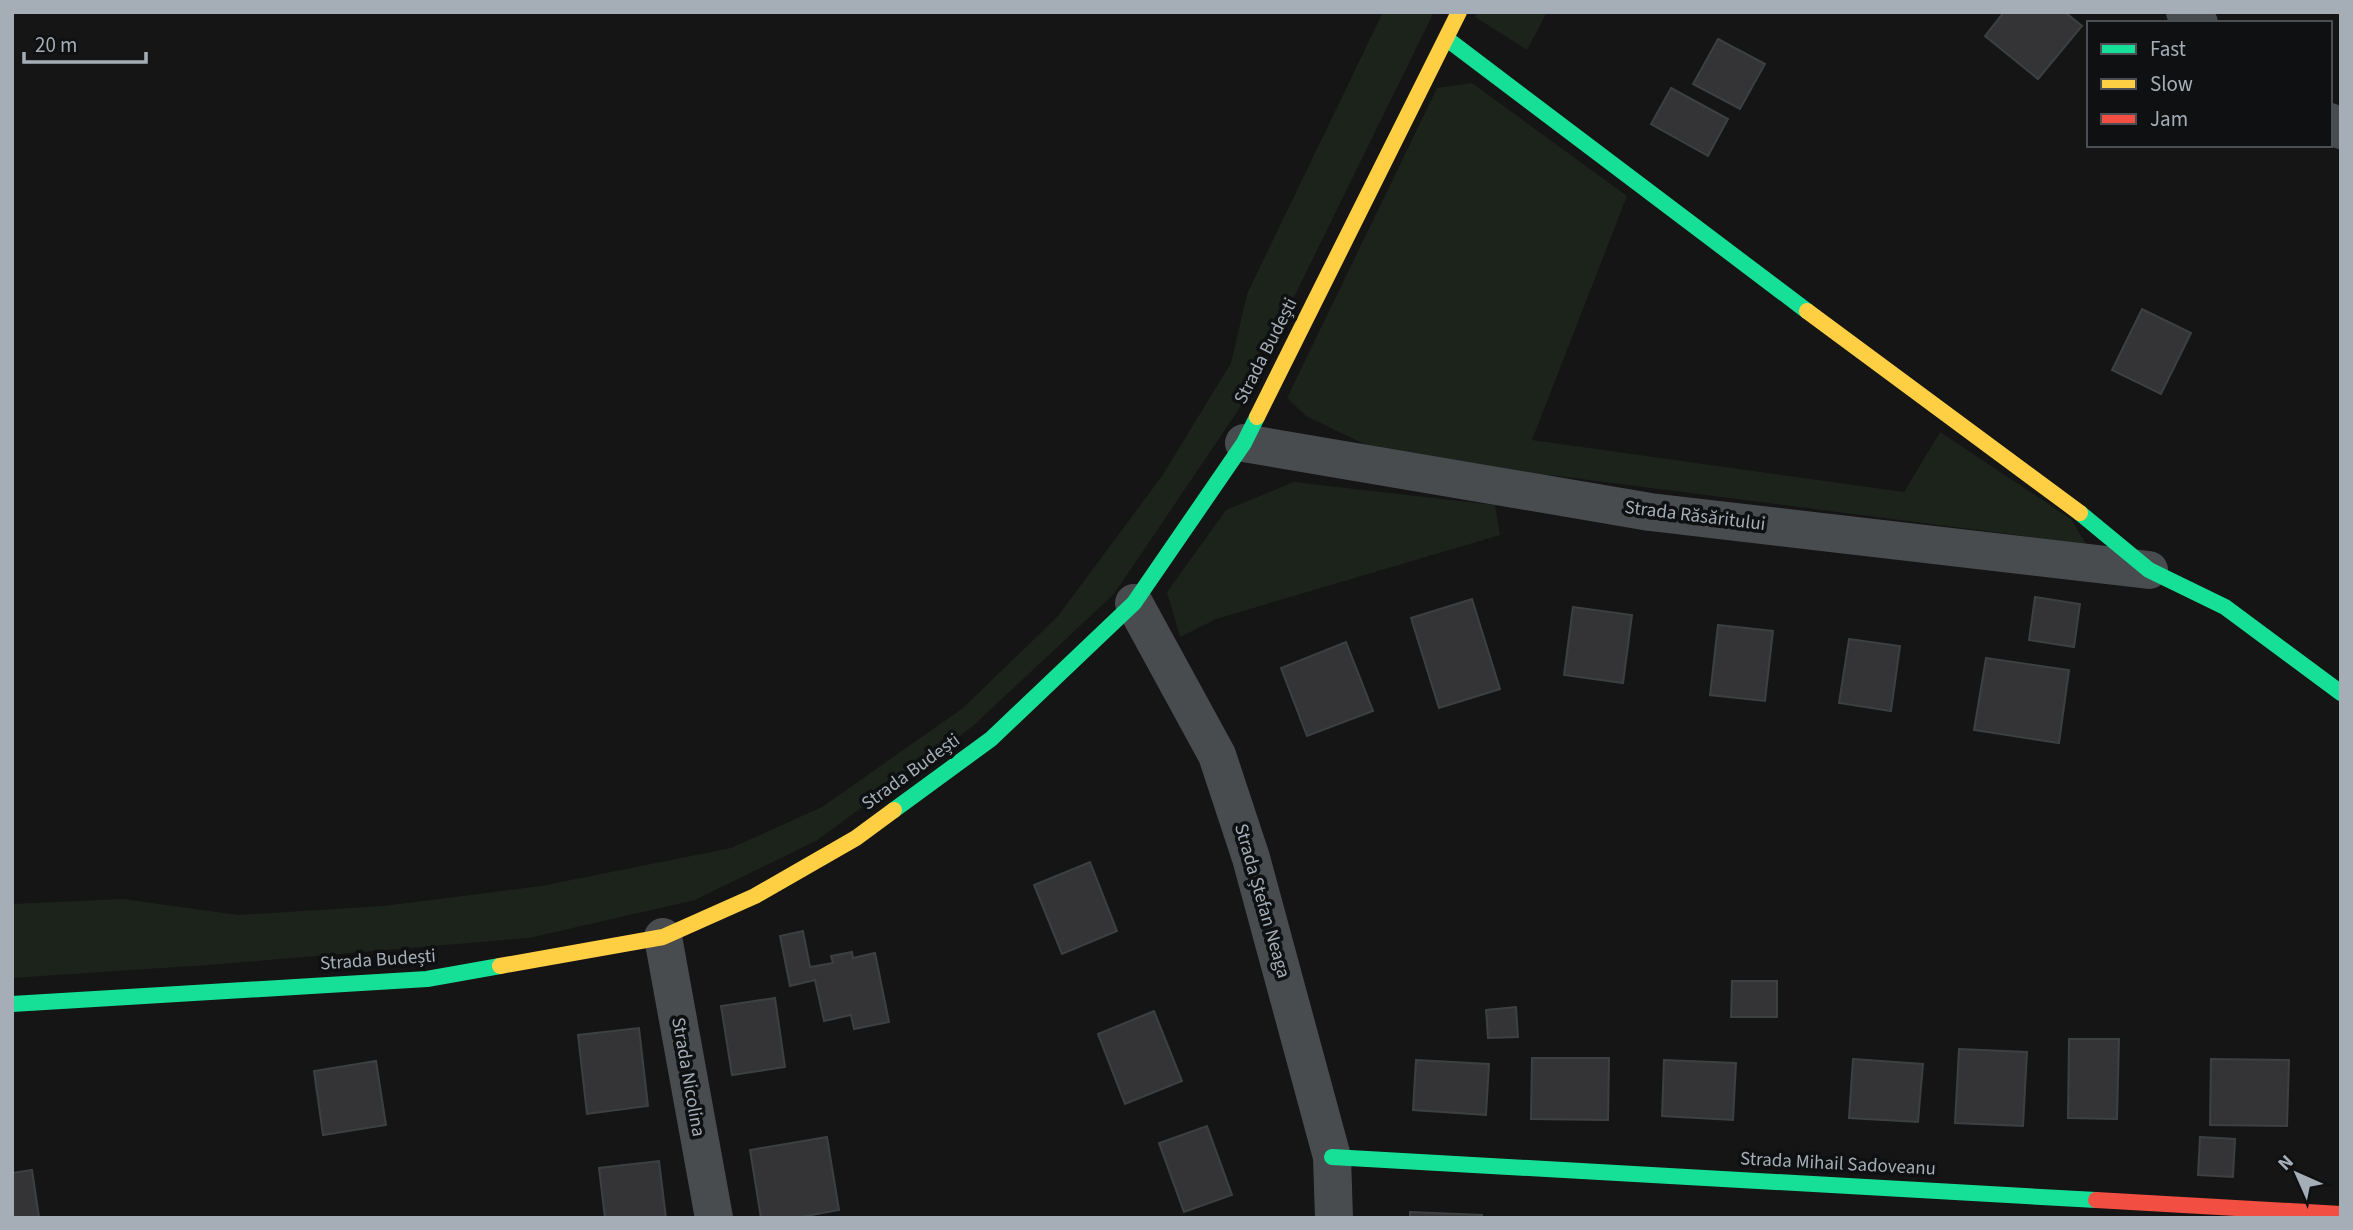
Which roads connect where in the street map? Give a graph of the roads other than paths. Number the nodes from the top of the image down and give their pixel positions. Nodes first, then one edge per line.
1 (1459, 12) edge
2 (1447, 39) junction
3 (1244, 443) junction
4 (2149, 570) junction
5 (1134, 603) junction
6 (2341, 693) edge
7 (663, 937) junction
8 (12, 1004) edge
9 (1332, 1157) junction
10 (2341, 1214) edge
11 (714, 1218) edge
12 (1334, 1218) edge

1 - 2 street, Strada Budești
2 - 3 street, Strada Budești
2 - 4 street, Strada Răsăritului
3 - 4 street, Strada Răsăritului
3 - 5 street, Strada Budești
4 - 6 street, Strada Răsăritului
5 - 7 street, Strada Budești
5 - 9 street, Strada Ștefan Neaga
7 - 8 street, Strada Budești
7 - 11 street, Strada Nicolina
9 - 10 street, Strada Mihail Sadoveanu
9 - 12 street, Strada Ștefan Neaga

